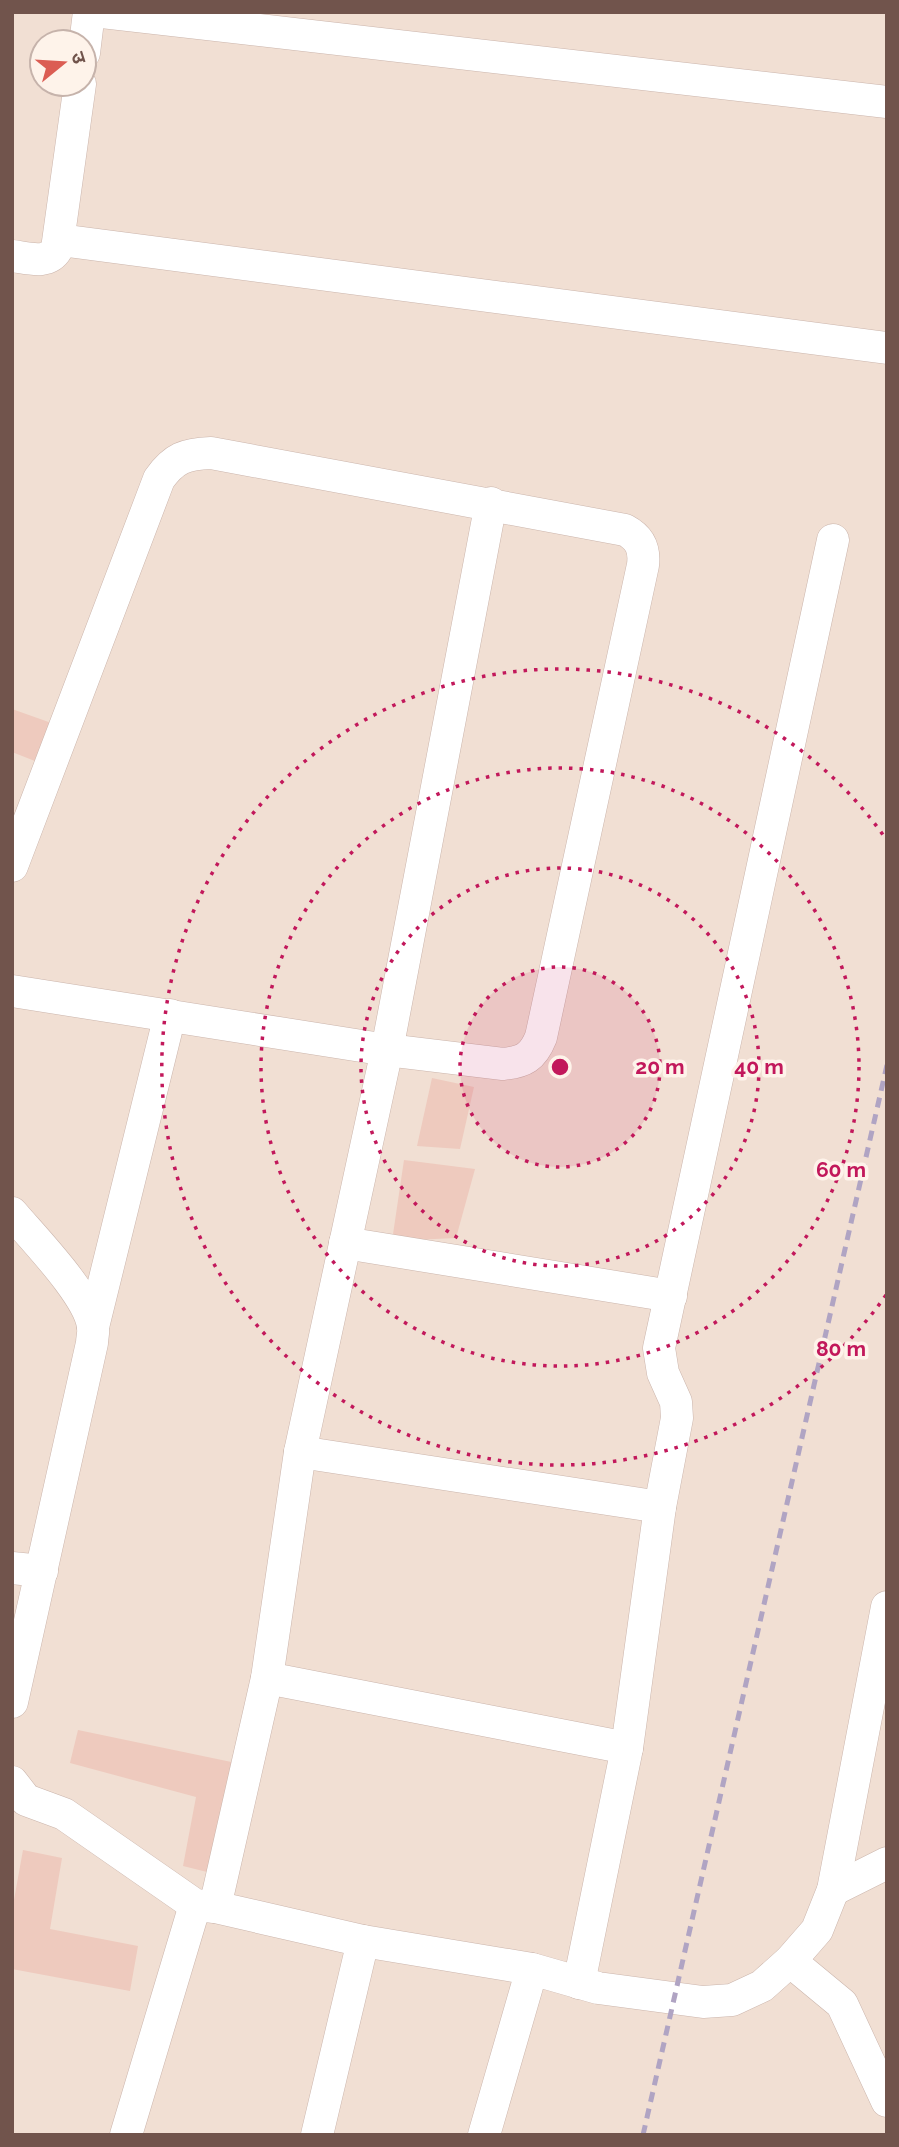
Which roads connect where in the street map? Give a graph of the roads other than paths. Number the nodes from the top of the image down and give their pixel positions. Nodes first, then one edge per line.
1 (102, 12) edge
2 (353, 27) edge
3 (78, 98) edge
4 (887, 102) edge
5 (60, 240) junction
6 (12, 256) edge
7 (887, 348) edge
8 (491, 503) junction
9 (833, 540) dead end
10 (12, 866) edge
11 (12, 991) edge
12 (170, 1015) junction
13 (387, 1050) junction
14 (12, 1213) edge
15 (345, 1243) junction
16 (671, 1296) junction
17 (93, 1327) junction
18 (300, 1452) junction
19 (660, 1507) junction
20 (27, 1569) edge
21 (887, 1607) edge
22 (267, 1678) junction
23 (12, 1702) edge
24 (627, 1748) junction
25 (12, 1782) edge
26 (887, 1863) edge
27 (833, 1890) junction
28 (205, 1906) junction
29 (363, 1941) junction
30 (790, 1961) junction
31 (532, 1969) junction
32 (579, 1983) junction
33 (885, 2089) edge
34 (131, 2134) edge
35 (317, 2135) edge
36 (484, 2135) edge

1 - 2 street
2 - 4 street
3 - 5 street
5 - 6 street
5 - 7 street
8 - 10 street
8 - 13 street
8 - 13 street
9 - 16 street
11 - 12 street
12 - 13 street
12 - 17 street
13 - 15 street
14 - 17 street
15 - 16 street
15 - 18 street
16 - 19 street
17 - 20 street
18 - 19 street
18 - 22 street
19 - 24 street
20 - 23 street
21 - 27 street
22 - 24 street
22 - 28 street
24 - 32 street
25 - 28 street
26 - 27 street
27 - 30 street
28 - 29 street
28 - 34 street
29 - 31 street
29 - 35 street
30 - 32 street
30 - 33 street
31 - 32 street
31 - 36 street

